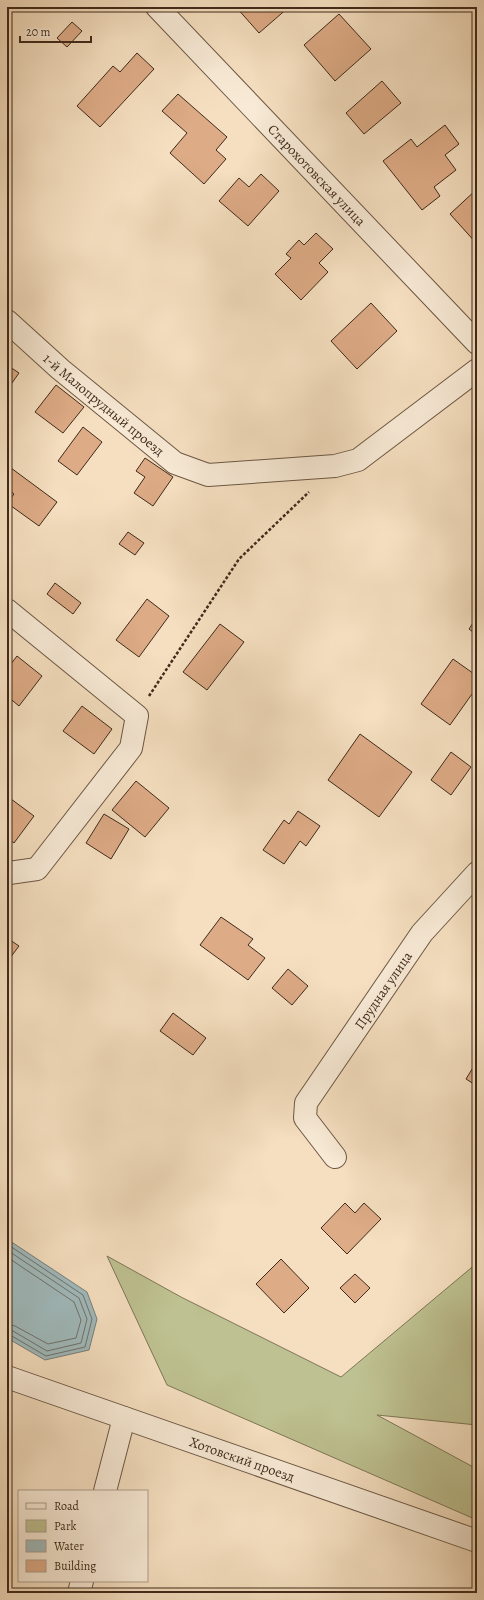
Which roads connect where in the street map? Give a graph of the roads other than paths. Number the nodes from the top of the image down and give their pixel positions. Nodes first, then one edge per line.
1 (157, 7) edge
2 (7, 321) edge
3 (477, 343) edge
4 (477, 370) edge
5 (7, 610) edge
6 (8, 872) edge
7 (477, 873) edge
8 (335, 1157) dead end
9 (7, 1377) edge
10 (124, 1418) junction
11 (105, 1490) edge
12 (477, 1541) edge
13 (82, 1582) edge
14 (79, 1593) edge

1 - 3 street, Старохотовская улица
2 - 4 street, 1-й Малопрудный проезд
5 - 6 street
7 - 8 street, Прудная улица
9 - 10 street, Хотовский проезд
10 - 11 street
10 - 12 street, Хотовский проезд
13 - 14 street

